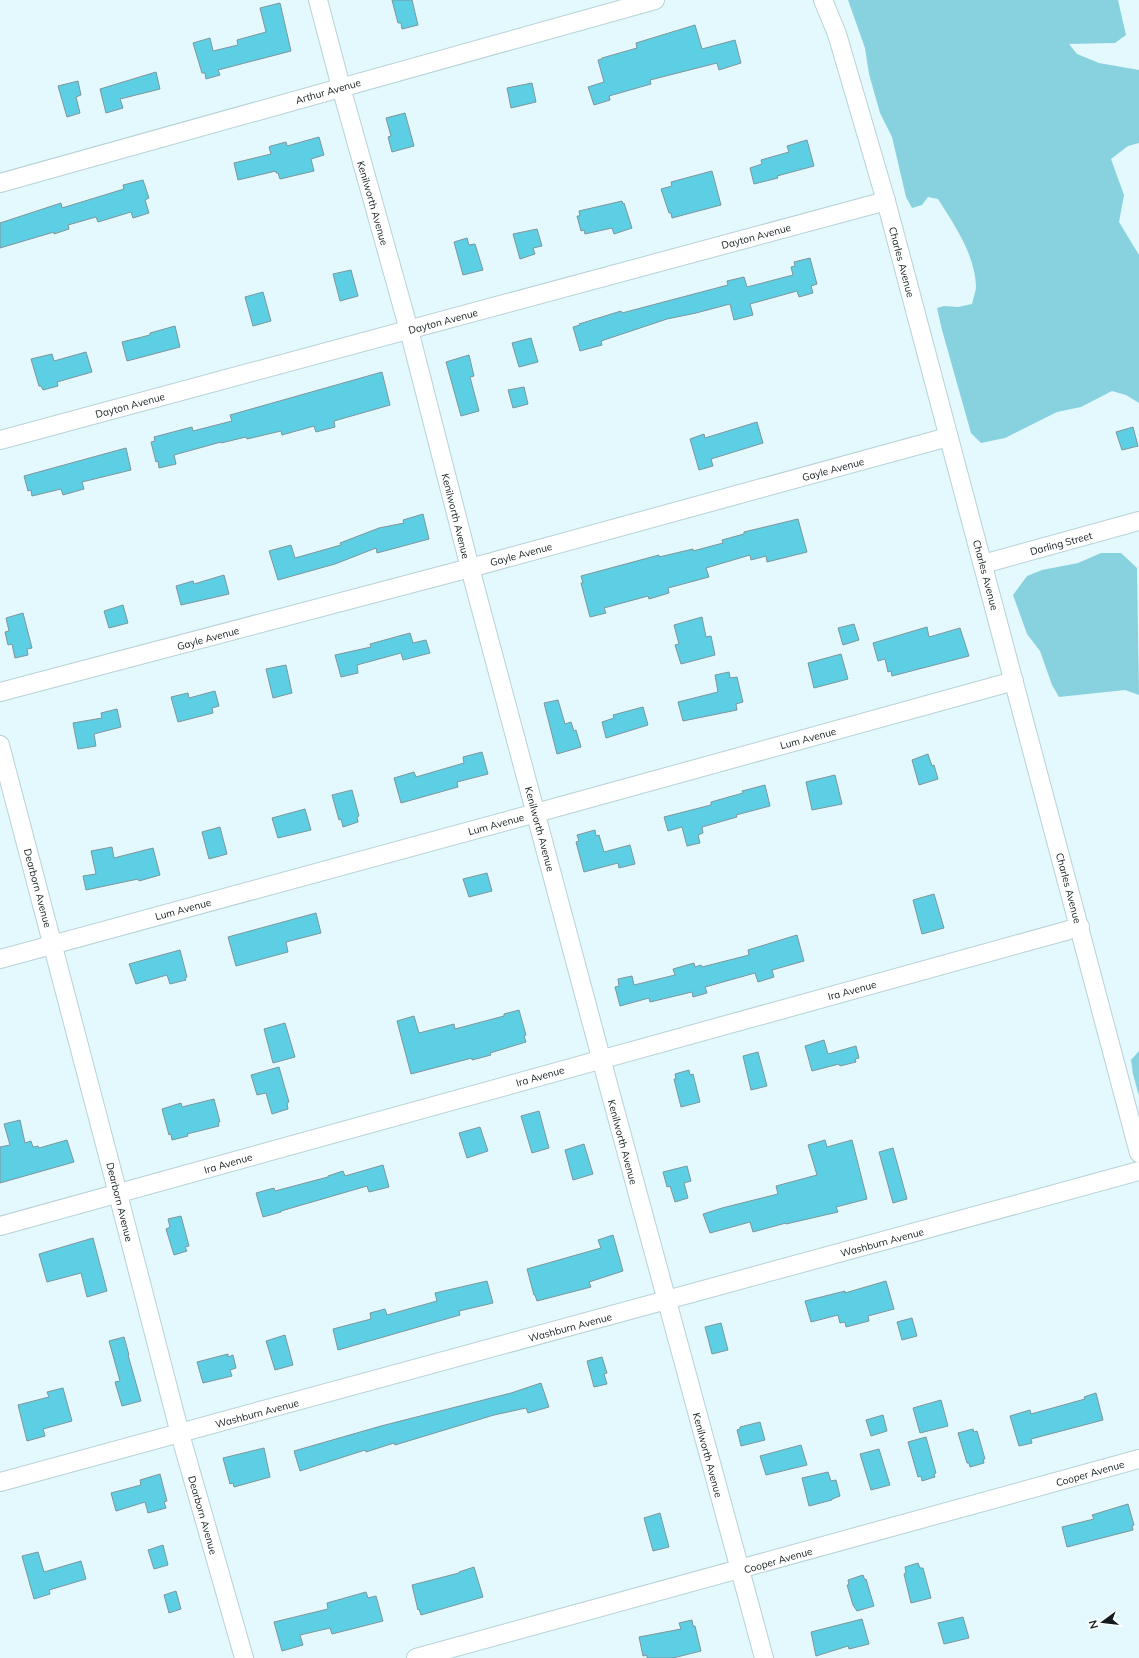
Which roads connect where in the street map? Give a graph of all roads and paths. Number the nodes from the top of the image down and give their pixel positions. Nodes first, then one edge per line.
1 (318, 0) edge
2 (655, 0) edge
3 (823, 0) edge
4 (341, 88) junction
5 (0, 183) edge
6 (886, 201) junction
7 (409, 330) junction
8 (948, 437) junction
9 (0, 440) edge
10 (1139, 521) edge
11 (984, 564) junction
12 (470, 568) junction
13 (1014, 681) junction
14 (0, 692) edge
15 (0, 745) edge
16 (536, 813) junction
17 (1080, 927) junction
18 (53, 944) junction
19 (0, 959) edge
20 (601, 1059) junction
21 (1139, 1153) edge
22 (1139, 1171) edge
23 (118, 1194) junction
24 (0, 1226) edge
25 (666, 1301) junction
26 (180, 1434) junction
27 (1139, 1459) edge
28 (0, 1482) edge
29 (740, 1570) junction
30 (244, 1658) edge
31 (416, 1658) edge
32 (764, 1658) edge

1 - 4 street, Kenilworth Avenue
2 - 4 street, Arthur Avenue
3 - 6 street, Charles Avenue
4 - 5 street, Arthur Avenue
4 - 7 street, Kenilworth Avenue
6 - 7 street, Dayton Avenue
6 - 8 street, Charles Avenue
7 - 9 street, Dayton Avenue
7 - 12 street, Kenilworth Avenue
8 - 11 street, Charles Avenue
8 - 12 street, Gayle Avenue
10 - 11 street, Darling Street
11 - 13 street, Charles Avenue
12 - 14 street, Gayle Avenue
12 - 16 street, Kenilworth Avenue
13 - 16 street, Lum Avenue
13 - 17 street, Charles Avenue
15 - 18 street, Dearborn Avenue
16 - 18 street, Lum Avenue
16 - 20 street, Kenilworth Avenue
17 - 20 street, Ira Avenue
17 - 21 street, Charles Avenue
18 - 19 street, Lum Avenue
18 - 23 street, Dearborn Avenue
20 - 23 street, Ira Avenue
20 - 25 street, Kenilworth Avenue
22 - 25 street, Washburn Avenue
23 - 24 street, Ira Avenue
23 - 26 street, Dearborn Avenue
25 - 26 street, Washburn Avenue
25 - 29 street, Kenilworth Avenue
26 - 28 street, Washburn Avenue
26 - 30 street, Dearborn Avenue
27 - 29 street, Cooper Avenue
29 - 31 street, Cooper Avenue
29 - 32 street, Kenilworth Avenue

